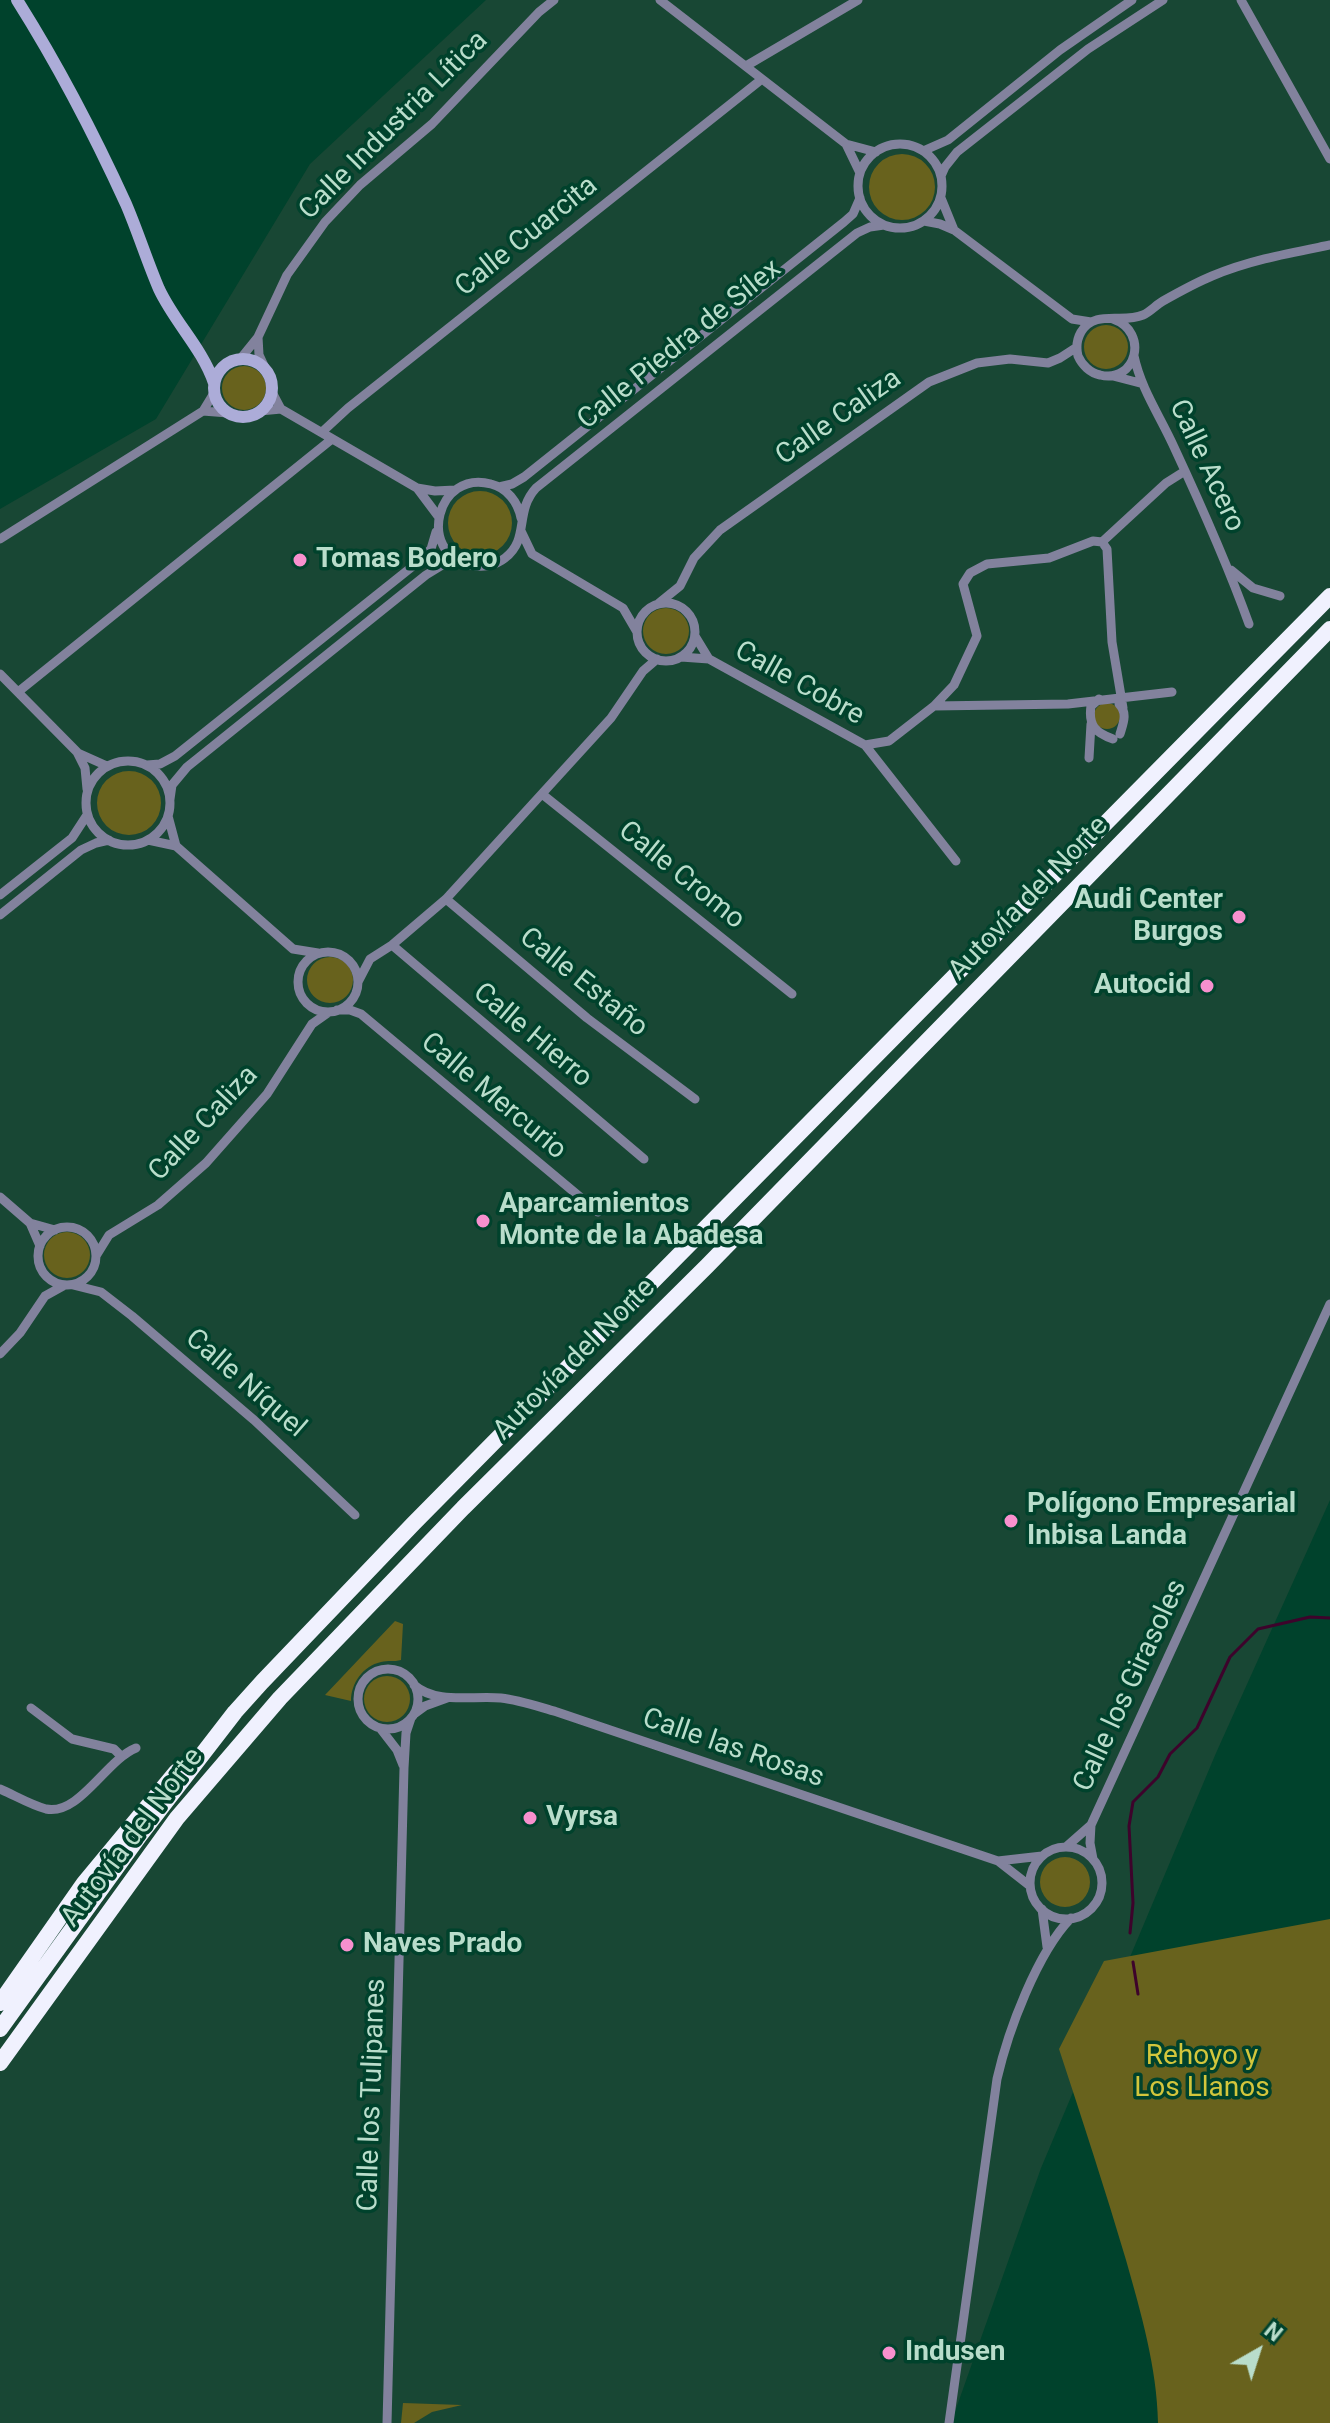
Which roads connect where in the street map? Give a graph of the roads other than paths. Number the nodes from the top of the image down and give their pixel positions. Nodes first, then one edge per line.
1 (17, 0) edge
2 (554, 0) edge
3 (660, 0) edge
4 (858, 0) edge
5 (1132, 0) edge
6 (1163, 0) edge
7 (1232, 0) edge
8 (1241, 0) edge
9 (1247, 10) junction
10 (746, 66) junction
11 (762, 79) junction
12 (846, 144) junction
13 (923, 151) junction
14 (876, 152) junction
15 (1330, 159) edge
16 (860, 173) junction
17 (941, 176) junction
18 (860, 198) junction
19 (941, 198) junction
20 (924, 221) junction
21 (884, 225) junction
22 (954, 230) junction
23 (1330, 245) edge
24 (1143, 315) junction
25 (1072, 319) junction
26 (1113, 319) junction
27 (1091, 322) junction
28 (1134, 336) junction
29 (258, 337) junction
30 (1077, 345) junction
31 (195, 346) junction
32 (1134, 356) junction
33 (241, 358) junction
34 (1060, 358) junction
35 (225, 364) junction
36 (1086, 368) junction
37 (266, 370) junction
38 (1112, 376) junction
39 (1140, 383) junction
40 (214, 388) junction
41 (272, 392) junction
42 (281, 409) junction
43 (203, 411) junction
44 (260, 411) junction
45 (228, 413) junction
46 (322, 432) junction
47 (332, 439) junction
48 (1185, 471) junction
49 (499, 487) junction
50 (417, 488) junction
51 (455, 490) junction
52 (438, 516) junction
53 (521, 518) junction
54 (437, 529) junction
55 (521, 531) junction
56 (0, 539) edge
57 (1102, 542) junction
58 (532, 554) junction
59 (505, 558) junction
60 (463, 563) junction
61 (1229, 568) junction
62 (680, 586) junction
63 (1280, 596) dead end
64 (1330, 596) edge
65 (659, 603) junction
66 (623, 608) junction
67 (648, 608) junction
68 (687, 611) junction
69 (1249, 624) dead end
70 (1328, 631) edge
71 (637, 632) junction
72 (695, 636) junction
73 (642, 648) junction
74 (681, 657) junction
75 (657, 659) junction
76 (709, 659) junction
77 (643, 671) junction
78 (2, 678) edge
79 (954, 685) junction
80 (18, 692) junction
81 (1172, 692) dead end
82 (1120, 696) junction
83 (1102, 699) junction
84 (1068, 704) junction
85 (934, 706) junction
86 (969, 706) junction
87 (1123, 708) junction
88 (1090, 720) junction
89 (865, 745) junction
90 (77, 752) junction
91 (1089, 758) dead end
92 (147, 765) junction
93 (107, 766) junction
94 (87, 790) junction
95 (542, 794) junction
96 (170, 799) junction
97 (87, 815) junction
98 (168, 816) junction
99 (109, 840) junction
100 (148, 840) junction
101 (176, 846) junction
102 (956, 861) dead end
103 (0, 895) edge
104 (446, 899) junction
105 (0, 915) edge
106 (392, 945) junction
107 (293, 949) junction
108 (318, 953) junction
109 (344, 956) junction
110 (370, 959) junction
111 (299, 972) junction
112 (358, 985) junction
113 (792, 994) dead end
114 (303, 998) junction
115 (333, 1011) junction
116 (361, 1014) junction
117 (312, 1024) junction
118 (695, 1099) dead end
119 (644, 1159) dead end
120 (0, 1197) edge
121 (598, 1212) dead end
122 (30, 1223) junction
123 (55, 1230) junction
124 (82, 1231) junction
125 (109, 1235) junction
126 (40, 1246) junction
127 (96, 1258) junction
128 (42, 1273) junction
129 (68, 1285) junction
130 (101, 1292) junction
131 (45, 1296) junction
132 (1330, 1304) edge
133 (0, 1354) edge
134 (355, 1515) dead end
135 (414, 1685) junction
136 (450, 1697) junction
137 (31, 1708) dead end
138 (235, 1712) junction
139 (413, 1716) junction
140 (380, 1728) junction
141 (136, 1748) dead end
142 (121, 1756) junction
143 (404, 1768) junction
144 (0, 1789) edge
145 (1091, 1825) junction
146 (1066, 1847) junction
147 (1042, 1856) junction
148 (1093, 1859) junction
149 (998, 1861) junction
150 (1030, 1886) junction
151 (1042, 1909) junction
152 (1071, 1918) junction
153 (1047, 1947) junction
154 (0, 2003) edge
155 (0, 2029) edge
156 (0, 2063) edge
157 (387, 2423) edge
158 (949, 2423) edge

1 - 31 street
2 - 29 street, Calle Industria Lítica
3 - 10 street
4 - 10 street
5 - 13 street
6 - 17 street
7 - 9 street
8 - 9 street
9 - 15 street
10 - 11 street
11 - 12 street
11 - 46 street, Calle Cuarcita
12 - 14 street
12 - 16 street
13 - 14 street
13 - 17 street
14 - 16 street
16 - 18 street
17 - 19 street
18 - 21 street
18 - 49 street, Calle Piedra de Sílex
19 - 20 street
19 - 22 street
20 - 21 street
20 - 22 street
21 - 53 street, Calle Piedra de Sílex
22 - 25 street
23 - 24 street
24 - 26 street
24 - 28 street
25 - 27 street
25 - 30 street
26 - 27 street
26 - 28 street
27 - 30 street
28 - 32 street
29 - 33 street, Calle Industria Lítica
29 - 37 street
30 - 34 street, Calle Caliza
30 - 36 street
31 - 35 street
31 - 40 street
32 - 38 street
32 - 39 street, Calle Acero
33 - 35 street
33 - 37 street
34 - 36 street, Calle Caliza
34 - 62 street, Calle Caliza
35 - 40 street
36 - 38 street
37 - 41 street
38 - 39 street, Calle Acero
39 - 48 street, Calle Acero
40 - 43 street
40 - 45 street
41 - 42 street
41 - 44 street
42 - 44 street
42 - 46 street
43 - 45 street
43 - 56 street
44 - 45 street
46 - 47 street
47 - 50 street
47 - 80 street
48 - 57 street
48 - 61 street, Calle Acero
49 - 51 street
49 - 53 street
50 - 51 street
50 - 52 street
51 - 52 street
52 - 54 street
53 - 55 street
54 - 60 street
54 - 92 street
55 - 58 street
55 - 59 street
57 - 79 street
57 - 82 street
58 - 59 street
58 - 66 street
59 - 60 street
60 - 96 street
61 - 63 street, Calle Acero
61 - 69 street, Calle Acero
62 - 65 street, Calle Caliza
62 - 68 street
64 - 138 highway, Autovía del Norte
65 - 67 street
65 - 68 street
66 - 67 street
66 - 71 street
67 - 71 street
68 - 72 street
70 - 156 highway, Autovía del Norte
71 - 73 street
72 - 74 street
72 - 76 street, Calle Cobre
73 - 75 street
73 - 77 street
74 - 75 street
74 - 76 street, Calle Cobre
75 - 77 street
76 - 89 street, Calle Cobre
77 - 95 street
78 - 80 street
79 - 85 street
79 - 86 street
80 - 90 street
81 - 82 street
82 - 83 street
82 - 87 street
83 - 84 street
83 - 87 street
83 - 88 street
84 - 86 street
84 - 88 street
85 - 86 street
85 - 89 street
87 - 88 street
88 - 91 street
89 - 102 street, Calle Cobre
90 - 93 street
90 - 94 street
92 - 93 street
92 - 96 street
93 - 94 street
94 - 97 street
95 - 104 street
95 - 113 street, Calle Cromo
96 - 98 street
97 - 99 street
97 - 103 street
98 - 100 street
98 - 101 street
99 - 100 street
99 - 105 street
100 - 101 street
101 - 107 street
104 - 106 street
104 - 118 street, Calle Estaño
106 - 110 street
106 - 119 street, Calle Hierro
107 - 108 street
107 - 111 street
108 - 109 street
108 - 111 street
109 - 110 street
109 - 112 street
110 - 112 street
111 - 114 street
112 - 115 street
112 - 116 street
114 - 115 street
114 - 117 street
115 - 116 street
115 - 117 street, Calle Caliza
116 - 121 street, Calle Mercurio
117 - 125 street, Calle Caliza
120 - 122 street
122 - 123 street
122 - 126 street
123 - 124 street
123 - 126 street
124 - 125 street
124 - 127 street
125 - 127 street, Calle Caliza
126 - 128 street
127 - 129 street
127 - 130 street
128 - 129 street
128 - 131 street
129 - 130 street, Calle Níquel
129 - 131 street
130 - 134 street, Calle Níquel
131 - 133 street
132 - 145 street, Calle los Girasoles
135 - 136 street, Calle las Rosas
135 - 139 street
135 - 140 street
136 - 139 street, Calle las Rosas
136 - 149 street, Calle las Rosas
137 - 142 street
138 - 154 highway
138 - 155 highway, Autovía del Norte
139 - 140 street
139 - 143 street, Calle los Tulipanes
140 - 143 street
141 - 142 street
142 - 144 street
143 - 157 street, Calle los Tulipanes
145 - 146 street, Calle los Girasoles
145 - 148 street, Calle los Girasoles
146 - 147 street
146 - 148 street
147 - 149 street, Calle las Rosas
147 - 150 street
148 - 152 street
149 - 150 street, Calle las Rosas
150 - 151 street
151 - 152 street
151 - 153 street
152 - 153 street
153 - 158 street

